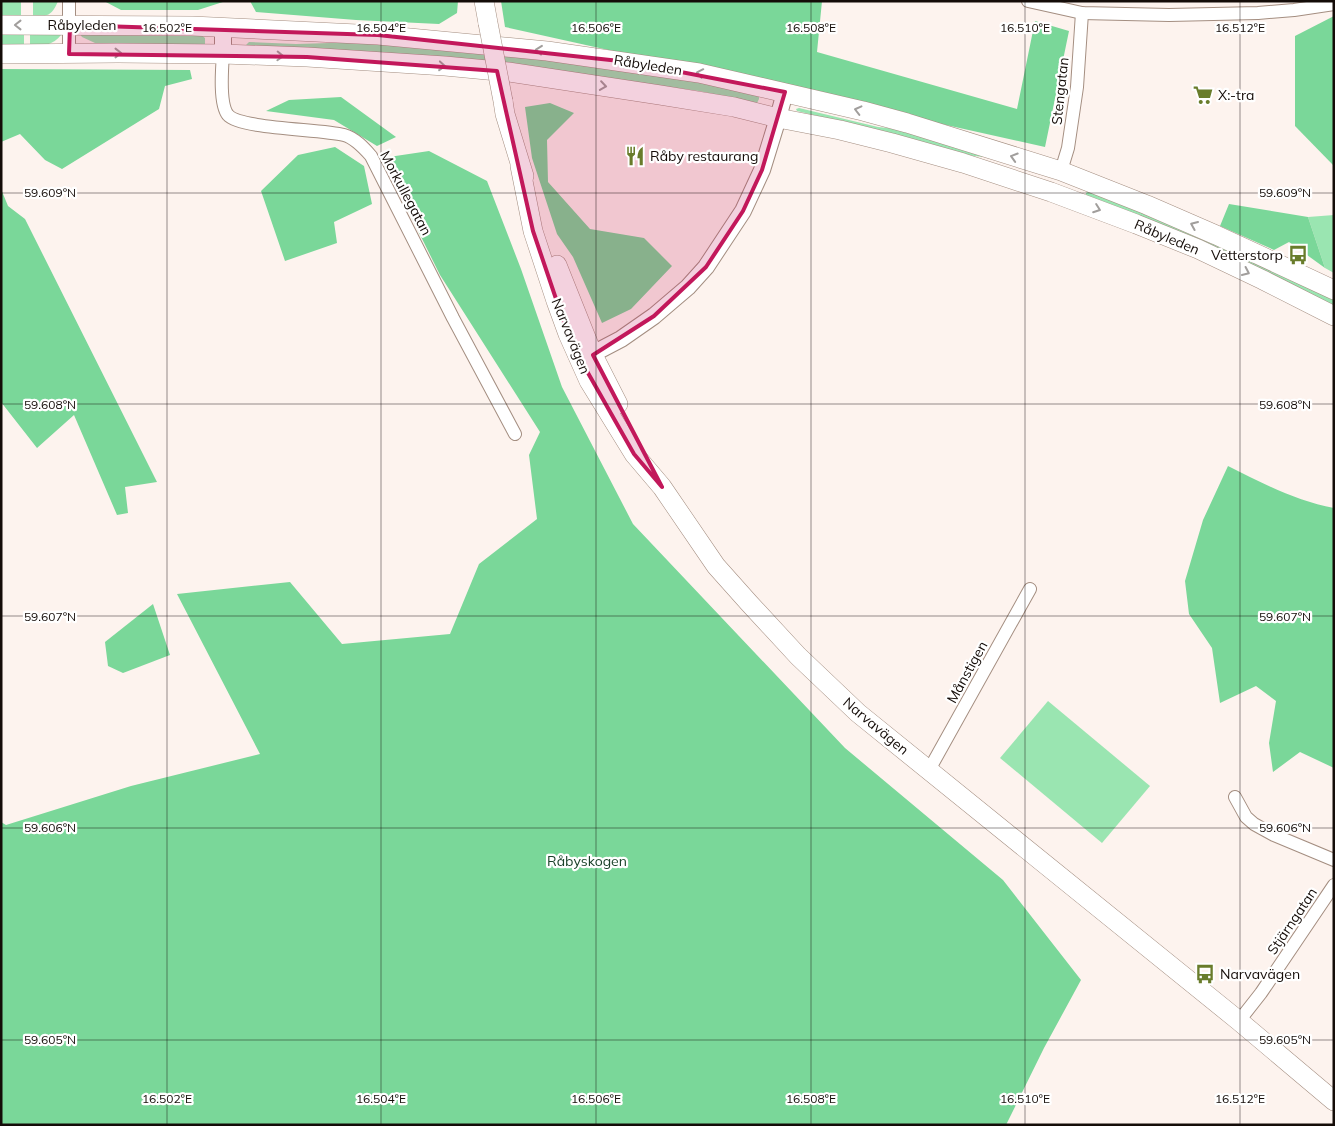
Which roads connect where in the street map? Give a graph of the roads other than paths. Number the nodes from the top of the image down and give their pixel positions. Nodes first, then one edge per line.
1 (69, 1) edge
2 (484, 1) edge
3 (1028, 1) edge
4 (1334, 4) edge
5 (1082, 13) junction
6 (70, 24) junction
7 (1, 25) edge
8 (223, 28) junction
9 (1, 54) edge
10 (69, 54) junction
11 (223, 54) junction
12 (784, 92) junction
13 (778, 118) junction
14 (1061, 171) junction
15 (1051, 192) junction
16 (1334, 290) edge
17 (1334, 316) edge
18 (586, 358) junction
19 (515, 434) dead end
20 (1030, 589) dead end
21 (929, 770) junction
22 (1235, 797) dead end
23 (1334, 860) edge
24 (1334, 885) edge
25 (1239, 1021) junction
26 (1334, 1100) edge

1 - 6 street
2 - 18 main road, Narvavägen, bridge
3 - 5 street
4 - 5 street
5 - 14 street, Stengatan
6 -> 7 main road, Råbyleden
6 - 8 main road, Råbyleden
6 - 10 street
8 - 11 street
12 -> 8 main road, Råbyleden
9 - 10 main road, Råbyleden
10 -> 11 main road, Råbyleden
11 -> 13 main road, Råbyleden
11 - 19 street, Morkullegatan
12 - 13 street
14 -> 12 main road, Råbyleden
13 - 15 main road, Råbyleden
13 - 18 street
14 - 15 main road
16 -> 14 main road, Råbyleden
15 -> 17 main road, Råbyleden
18 - 21 main road, Narvavägen
20 - 21 street, Månstigen
21 - 25 main road, Narvavägen
22 - 23 street
24 - 25 street, Stjärngatan
25 - 26 main road, Narvavägen

